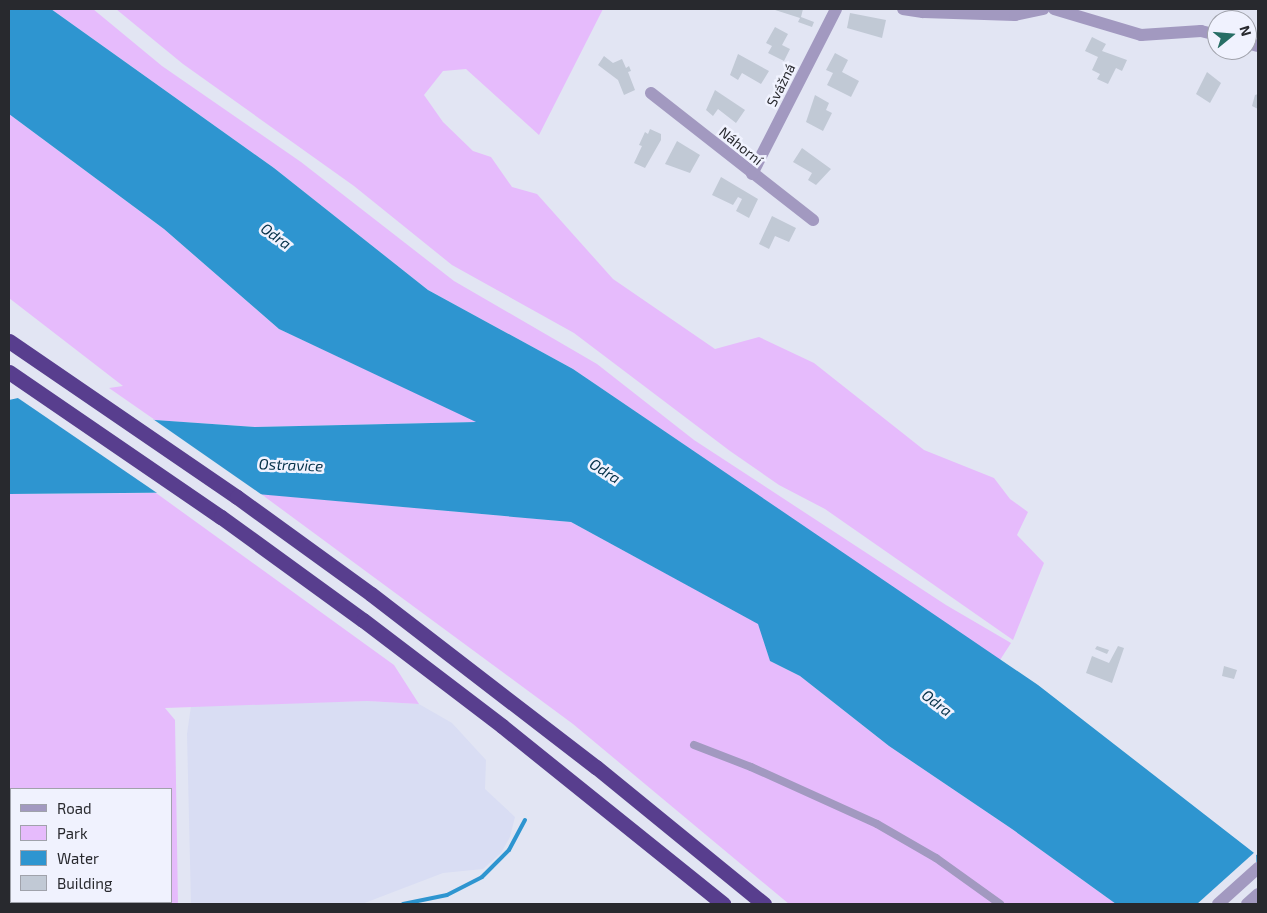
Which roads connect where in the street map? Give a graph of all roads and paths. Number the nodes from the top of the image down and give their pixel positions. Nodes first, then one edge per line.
1 (836, 9) edge
2 (903, 9) edge
3 (1043, 9) edge
4 (1054, 9) edge
5 (1207, 32) edge
6 (651, 93) dead end
7 (752, 174) junction
8 (813, 220) dead end
9 (9, 341) edge
10 (9, 372) edge
11 (694, 745) dead end
12 (1258, 868) edge
13 (1258, 894) edge
14 (724, 904) edge
15 (764, 904) edge
16 (1000, 904) edge
17 (1218, 904) edge
18 (1247, 904) edge

1 - 7 street, Svážná
2 - 3 street
4 - 5 street
6 - 7 street, Náhorní
7 - 8 street, Náhorní
9 - 15 highway
10 - 14 highway
11 - 16 lane
12 - 17 street
13 - 18 street

